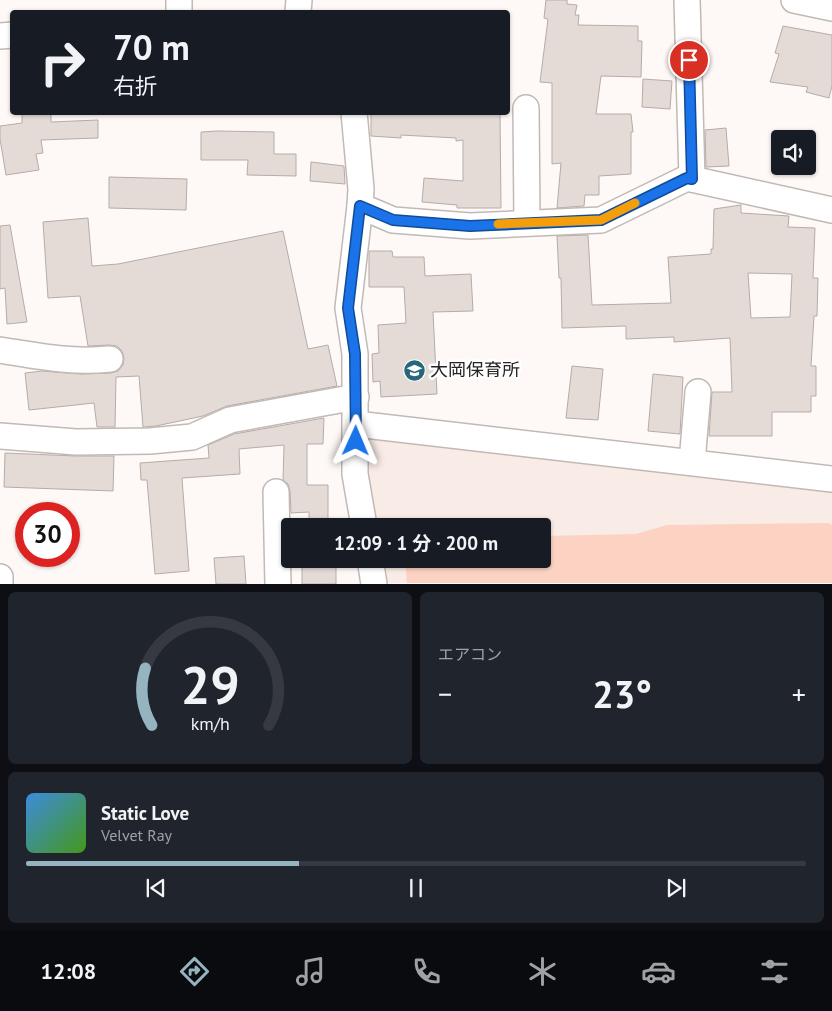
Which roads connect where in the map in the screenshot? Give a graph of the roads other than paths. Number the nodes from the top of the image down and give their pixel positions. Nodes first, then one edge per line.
1 (687, 0) edge
2 (794, 0) edge
3 (832, 8) edge
4 (526, 108) dead end
5 (354, 115) edge
6 (692, 179) junction
7 (360, 206) junction
8 (832, 210) edge
9 (527, 223) junction
10 (0, 350) edge
11 (110, 358) dead end
12 (698, 392) dead end
13 (356, 397) junction
14 (356, 424) junction
15 (0, 436) edge
16 (692, 462) junction
17 (832, 479) edge
18 (276, 492) dead end
19 (363, 518) edge
20 (371, 568) edge
21 (0, 577) edge
22 (0, 584) edge
23 (278, 584) edge
24 (374, 584) edge

1 - 6 street
2 - 3 street
4 - 9 street
5 - 7 street
6 - 8 street
6 - 9 street
7 - 9 street
7 - 13 street
10 - 11 street
12 - 16 street
13 - 14 street
13 - 15 street
14 - 16 street
14 - 19 street
16 - 17 street
18 - 23 street
20 - 24 street
21 - 22 street

